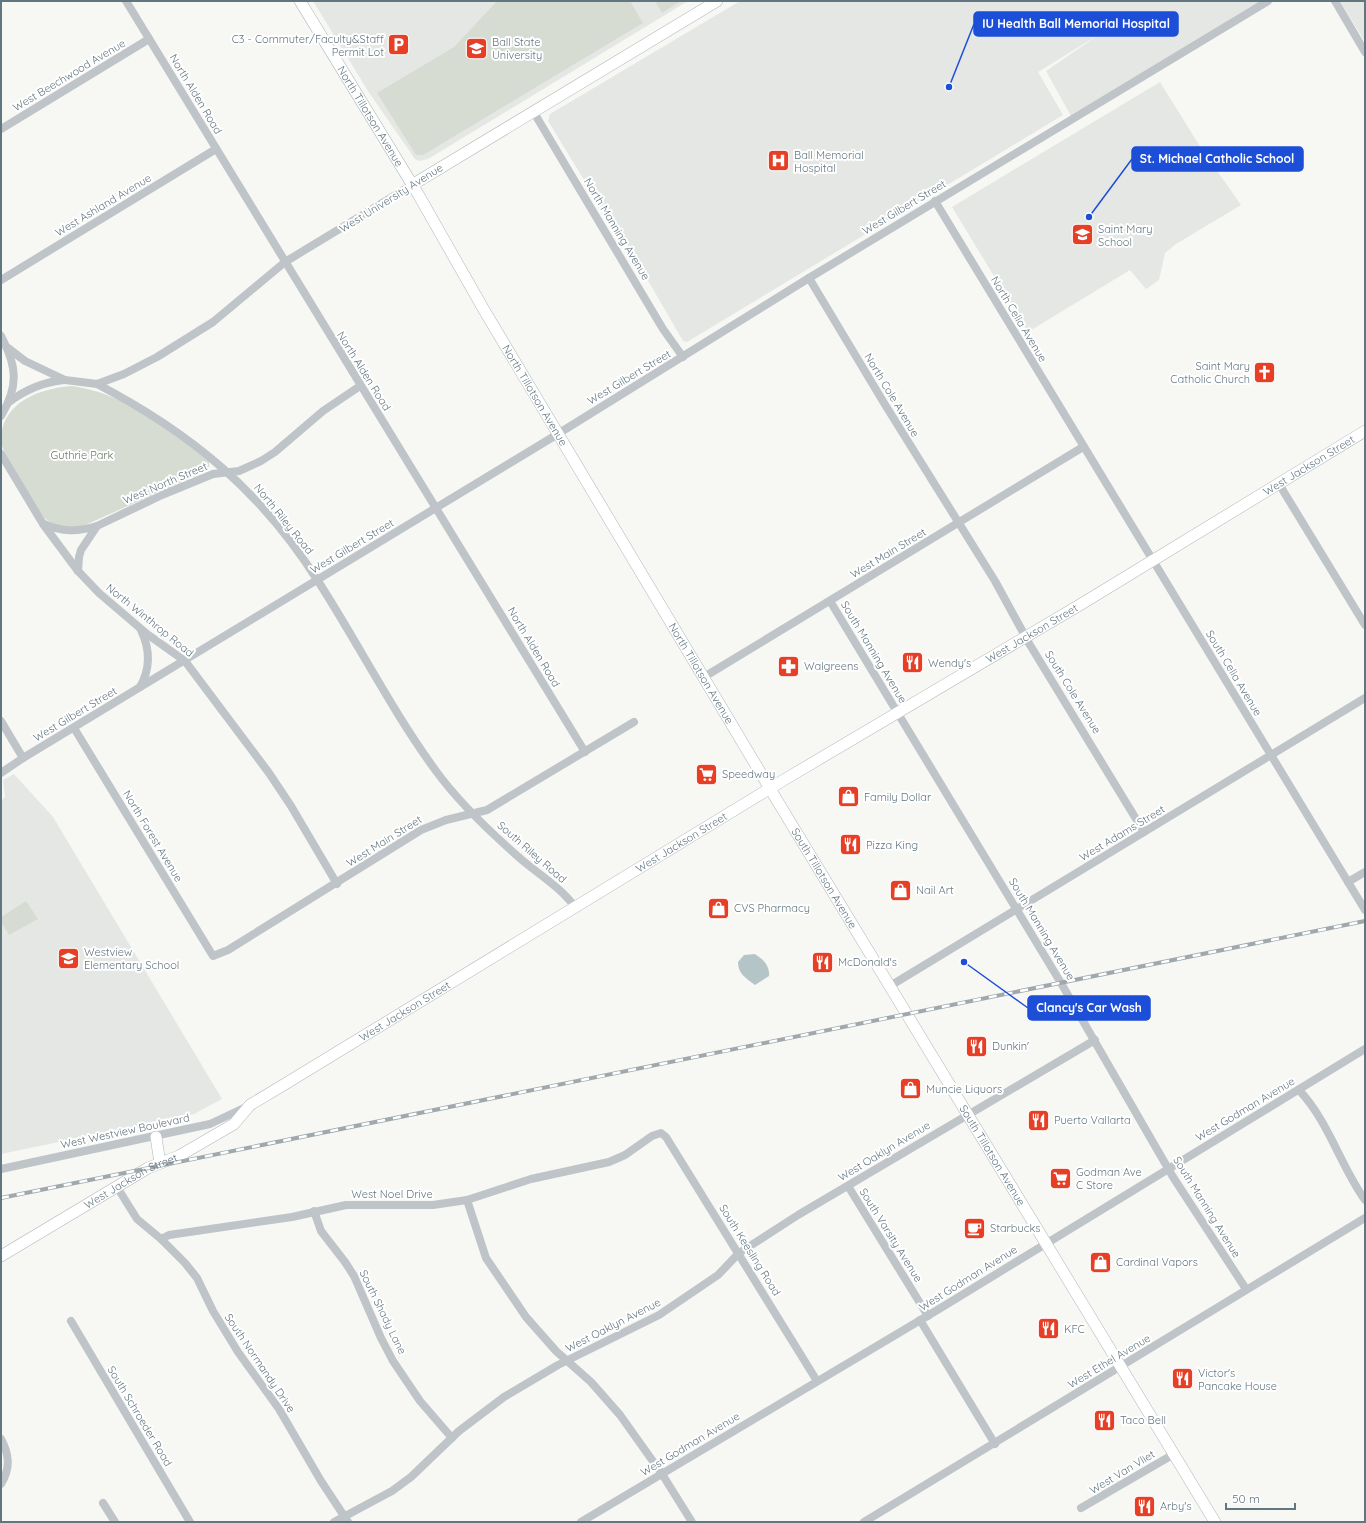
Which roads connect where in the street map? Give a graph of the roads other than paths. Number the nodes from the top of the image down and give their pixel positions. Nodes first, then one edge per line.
1 (126, 1) edge
2 (300, 1) edge
3 (717, 1) edge
4 (1268, 1) edge
5 (1335, 1) edge
6 (149, 39) junction
7 (1365, 52) edge
8 (533, 111) junction
9 (1, 129) edge
10 (216, 149) junction
11 (412, 185) junction
12 (935, 201) junction
13 (285, 262) junction
14 (809, 278) junction
15 (1, 280) edge
16 (1, 336) edge
17 (8, 348) junction
18 (683, 357) junction
19 (65, 380) junction
20 (97, 384) junction
21 (360, 386) junction
22 (9, 403) junction
23 (1, 416) edge
24 (1365, 431) edge
25 (558, 433) junction
26 (1083, 448) junction
27 (1, 454) edge
28 (228, 472) junction
29 (1279, 484) junction
30 (436, 508) junction
31 (959, 523) junction
32 (43, 524) junction
33 (97, 526) junction
34 (1152, 561) junction
35 (78, 570) junction
36 (318, 580) junction
37 (830, 601) junction
38 (1365, 625) edge
39 (141, 629) junction
40 (1025, 637) junction
41 (185, 661) junction
42 (704, 677) junction
43 (139, 688) junction
44 (1365, 698) edge
45 (897, 713) junction
46 (1, 721) edge
47 (634, 722) dead end
48 (74, 728) junction
49 (585, 752) junction
50 (1271, 755) junction
51 (23, 758) junction
52 (1, 773) edge
53 (770, 789) junction
54 (473, 814) junction
55 (1144, 832) junction
56 (1365, 872) edge
57 (1348, 882) junction
58 (337, 884) junction
59 (575, 907) junction
60 (1018, 909) junction
61 (1365, 910) edge
62 (213, 956) joint
63 (890, 986) junction
64 (1095, 1040) junction
65 (1365, 1049) edge
66 (1299, 1090) junction
67 (250, 1106) junction
68 (967, 1114) junction
69 (661, 1133) joint
70 (156, 1137) junction
71 (160, 1163) junction
72 (1, 1168) edge
73 (1168, 1168) junction
74 (848, 1186) junction
75 (117, 1187) junction
76 (467, 1200) junction
77 (1365, 1200) edge
78 (314, 1211) junction
79 (1365, 1218) edge
80 (161, 1239) junction
81 (1045, 1243) junction
82 (739, 1253) junction
83 (1, 1256) edge
84 (1246, 1290) junction
85 (924, 1318) junction
86 (71, 1320) dead end
87 (566, 1361) junction
88 (1121, 1367) junction
89 (817, 1381) junction
90 (452, 1438) junction
91 (1, 1439) edge
92 (994, 1444) junction
93 (1174, 1454) junction
94 (662, 1474) junction
95 (1, 1484) edge
96 (103, 1503) dead end
97 (1081, 1508) dead end
98 (346, 1519) edge
99 (115, 1522) edge
100 (190, 1522) edge
101 (334, 1522) edge
102 (581, 1522) edge
103 (692, 1522) edge
104 (864, 1522) edge
105 (1215, 1522) edge

1 - 6 street, North Alden Road
2 - 11 main road, North Tillotson Avenue
3 - 8 main road, West University Avenue
4 - 12 street, West Gilbert Street
5 - 7 street
6 - 9 street, West Beechwood Avenue
6 - 10 street, North Alden Road
8 - 11 main road, West University Avenue
8 - 18 street, North Manning Avenue
10 - 13 street, North Alden Road
10 - 15 street, West Ashland Avenue
11 - 13 street, West University Avenue
11 - 25 main road, North Tillotson Avenue
12 - 14 street, West Gilbert Street
12 - 26 street, North Celia Avenue
13 - 20 street, West University Avenue
13 - 21 street, North Alden Road
14 - 18 street, West Gilbert Street
14 - 31 street, North Cole Avenue
16 - 17 street
17 - 19 street, West University Avenue
17 - 22 street, West University Avenue
18 - 25 street, West Gilbert Street
19 - 20 street, West University Avenue
19 - 22 street, West University Avenue
20 - 28 street, North Riley Road
21 - 28 street, West North Street
21 - 30 street, North Alden Road
22 - 23 street, West University Avenue
24 - 29 main road, West Jackson Street
25 - 30 street, West Gilbert Street
25 - 42 main road, North Tillotson Avenue
26 - 31 street, West Main Street
26 - 34 street, South Celia Avenue
27 - 32 street, North Winthrop Road
28 - 33 street, West North Street
28 - 36 street, North Riley Road
29 - 34 main road, West Jackson Street
29 - 38 street
30 - 36 street, West Gilbert Street
30 - 49 street, North Alden Road
31 - 37 street, West Main Street
31 - 40 street, South Cole Avenue
32 - 33 street, West North Street
32 - 35 street, North Winthrop Road
33 - 35 street
34 - 40 main road, West Jackson Street
34 - 50 street, South Celia Avenue
35 - 39 street, North Winthrop Road
36 - 41 street, West Gilbert Street
36 - 54 street, North Riley Road
37 - 42 street, West Main Street
37 - 45 street, South Manning Avenue
39 - 41 street, North Winthrop Road
39 - 43 street
40 - 45 main road, West Jackson Street
40 - 55 street, South Cole Avenue
41 - 43 street, West Gilbert Street
41 - 58 street, North Winthrop Road
42 - 53 main road, North Tillotson Avenue
43 - 48 street, West Gilbert Street
44 - 50 street, West Adams Street
45 - 53 main road, West Jackson Street
45 - 60 street, South Manning Avenue
46 - 51 street
47 - 49 street, West Main Street
48 - 51 street, West Gilbert Street
48 - 62 street, North Forest Avenue
49 - 54 street, West Main Street
50 - 55 street, West Adams Street
50 - 57 street, South Celia Avenue
51 - 52 street, West Gilbert Street
53 - 59 main road, West Jackson Street
53 - 63 main road, South Tillotson Avenue
54 - 58 street, West Main Street
54 - 59 street, South Riley Road
55 - 60 street, West Adams Street
56 - 57 street
57 - 61 street, South Celia Avenue
58 - 62 street, West Main Street
59 - 67 main road, West Jackson Street
60 - 63 street, West Adams Street
60 - 64 street, South Manning Avenue
63 - 68 main road, South Tillotson Avenue
64 - 68 street, West Oaklyn Avenue
64 - 73 street, South Manning Avenue
65 - 66 street, West Godman Avenue
66 - 73 street, West Godman Avenue
66 - 77 street
67 - 70 street, West Westview Boulevard
67 - 71 main road, West Jackson Street
68 - 74 street, West Oaklyn Avenue
68 - 81 main road, South Tillotson Avenue
69 - 76 street, West Noel Drive
69 - 82 street, South Keesling Road
70 - 71 main road
70 - 72 street, West Westview Boulevard
71 - 75 main road, West Jackson Street
73 - 81 street, West Godman Avenue
73 - 84 street, South Manning Avenue
74 - 82 street, West Oaklyn Avenue
74 - 85 street, South Varsity Avenue
75 - 80 street, South Normandy Drive
75 - 83 main road, West Jackson Street
76 - 78 street, West Noel Drive
76 - 87 street
78 - 80 street, West Noel Drive
78 - 90 street, South Shady Lane
79 - 84 street, West Ethel Avenue
80 - 98 street, South Normandy Drive
81 - 85 street, West Godman Avenue
81 - 88 main road, South Tillotson Avenue
82 - 87 street, West Oaklyn Avenue
82 - 89 street, South Keesling Road
84 - 88 street, West Ethel Avenue
85 - 89 street, West Godman Avenue
85 - 92 street, South Varsity Avenue
86 - 100 street, South Schroeder Road
87 - 90 street, West Oaklyn Avenue
87 - 94 street
88 - 92 street, West Ethel Avenue
88 - 93 main road, South Tillotson Avenue
89 - 94 street, West Godman Avenue
90 - 98 street, West Oaklyn Avenue
91 - 95 street
92 - 104 street, West Ethel Avenue
93 - 97 street, West Van Vliet
93 - 105 main road, South Tillotson Avenue
94 - 102 street, West Godman Avenue
94 - 103 street
96 - 99 street
98 - 101 street, West Oaklyn Avenue

